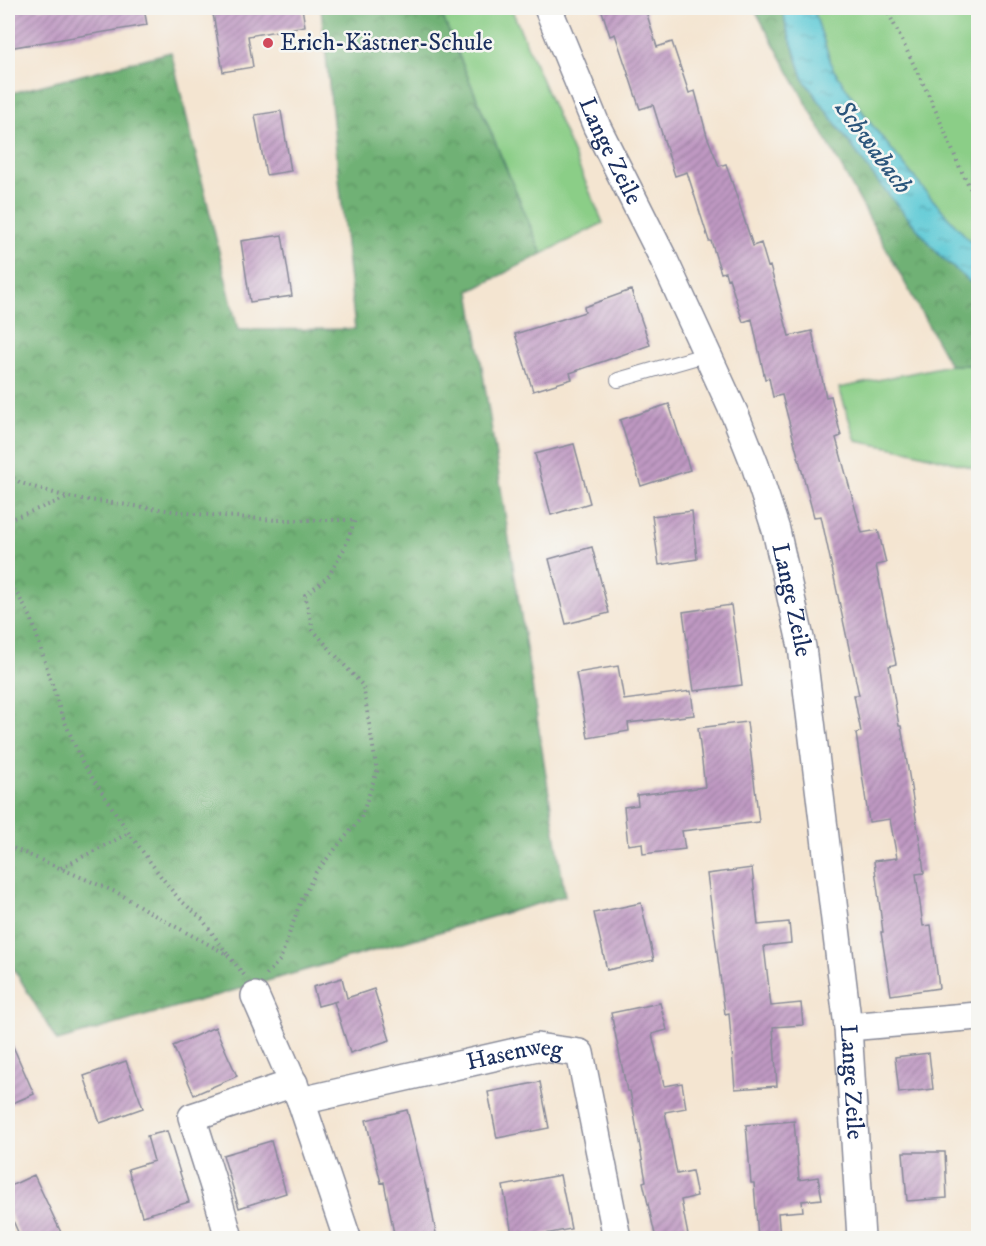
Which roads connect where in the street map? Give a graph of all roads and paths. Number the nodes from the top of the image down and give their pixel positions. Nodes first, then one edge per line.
1 (548, 8) edge
2 (886, 8) edge
3 (978, 203) edge
4 (708, 354) junction
5 (618, 380) dead end
6 (8, 475) edge
7 (67, 498) junction
8 (8, 520) edge
9 (8, 579) edge
10 (129, 833) junction
11 (8, 846) edge
12 (61, 868) junction
13 (228, 955) junction
14 (253, 992) junction
15 (978, 1016) edge
16 (848, 1027) junction
17 (298, 1092) junction
18 (229, 1239) edge
19 (347, 1239) edge
20 (617, 1239) edge
21 (861, 1239) edge

1 - 4 street, Lange Zeile
2 - 3 path
4 - 5 lane
4 - 16 street, Lange Zeile
6 - 7 path
7 - 8 path
7 - 14 path
9 - 10 path
10 - 12 path
10 - 13 path
11 - 12 path
12 - 13 path
13 - 14 path
14 - 17 street
15 - 16 street
16 - 21 street, Lange Zeile
17 - 18 street
17 - 19 street
17 - 20 street, Hasenweg

